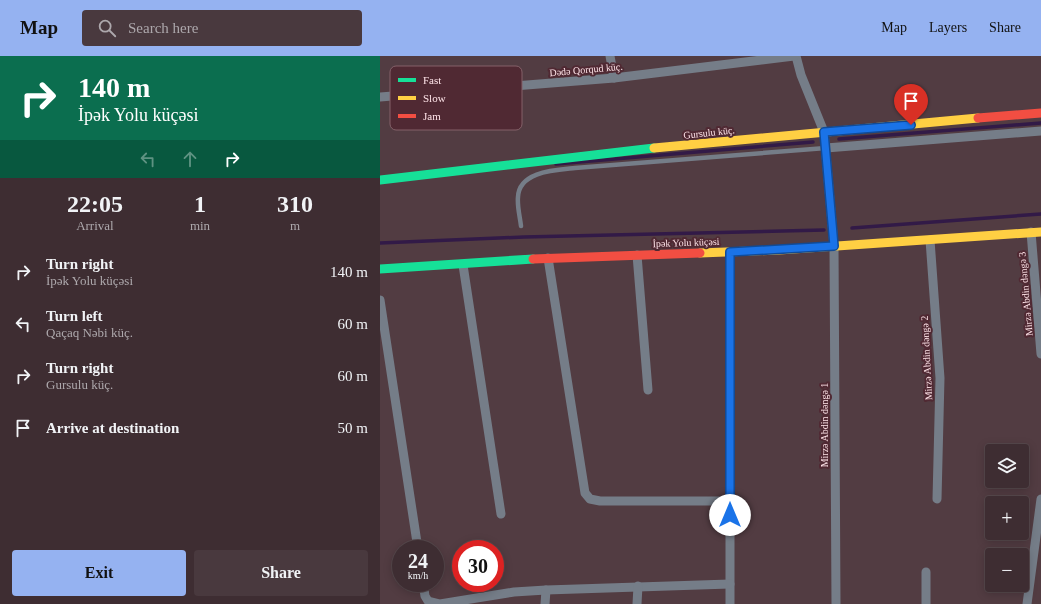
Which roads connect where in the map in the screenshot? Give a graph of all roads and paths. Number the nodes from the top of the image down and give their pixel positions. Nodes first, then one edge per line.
1 (610, 56) edge
2 (795, 56) edge
3 (614, 78) junction
4 (522, 85) edge
5 (390, 96) edge
6 (380, 97) edge
7 (1041, 113) edge
8 (1041, 131) edge
9 (824, 132) junction
10 (826, 148) junction
11 (380, 180) edge
12 (521, 226) dead end
13 (1031, 232) junction
14 (1041, 232) edge
15 (930, 240) junction
16 (834, 246) junction
17 (730, 252) junction
18 (637, 255) junction
19 (548, 258) junction
20 (463, 265) junction
21 (380, 269) edge
22 (380, 300) edge
23 (1041, 354) edge
24 (648, 390) dead end
25 (1041, 498) edge
26 (937, 499) dead end
27 (730, 501) junction
28 (501, 514) dead end
29 (417, 540) edge
30 (1039, 540) edge
31 (926, 572) dead end
32 (730, 584) junction
33 (638, 586) junction
34 (546, 590) junction
35 (424, 592) edge
36 (440, 604) edge
37 (545, 604) edge
38 (638, 604) edge
39 (730, 604) edge
40 (836, 604) edge
41 (926, 604) edge
42 (1027, 604) edge

1 - 3 street
2 - 3 street, Dədə Qorqud küç.
2 - 9 street, Mirzə Abdin dəngə 1
3 - 4 street, Dədə Qorqud küç.
5 - 6 street, Dədə Qorqud küç.
7 - 9 street, Gursulu küç.
8 - 10 street
9 - 10 street, Mirzə Abdin dəngə 1
9 - 11 street, Gursulu küç.
10 - 12 lane
10 - 16 street, Mirzə Abdin dəngə 1
13 - 14 street, İpək Yolu küçəsi
13 - 15 street, İpək Yolu küçəsi
13 - 23 street, Mirzə Abdin dəngə 3
15 - 16 street, İpək Yolu küçəsi
15 - 26 street, Mirzə Abdin dəngə 2
16 - 17 street, İpək Yolu küçəsi
16 - 40 street, Mirzə Abdin dəngə 1
17 - 18 street, İpək Yolu küçəsi
17 - 27 street
18 - 19 street, İpək Yolu küçəsi
18 - 24 street
19 - 20 street, İpək Yolu küçəsi
19 - 27 street
20 - 21 street, İpək Yolu küçəsi
20 - 28 street
22 - 29 street
25 - 30 street
27 - 32 street
30 - 42 street
31 - 41 street
32 - 33 street
32 - 39 street
33 - 34 street
33 - 38 street
34 - 36 street
34 - 37 street
35 - 36 street

